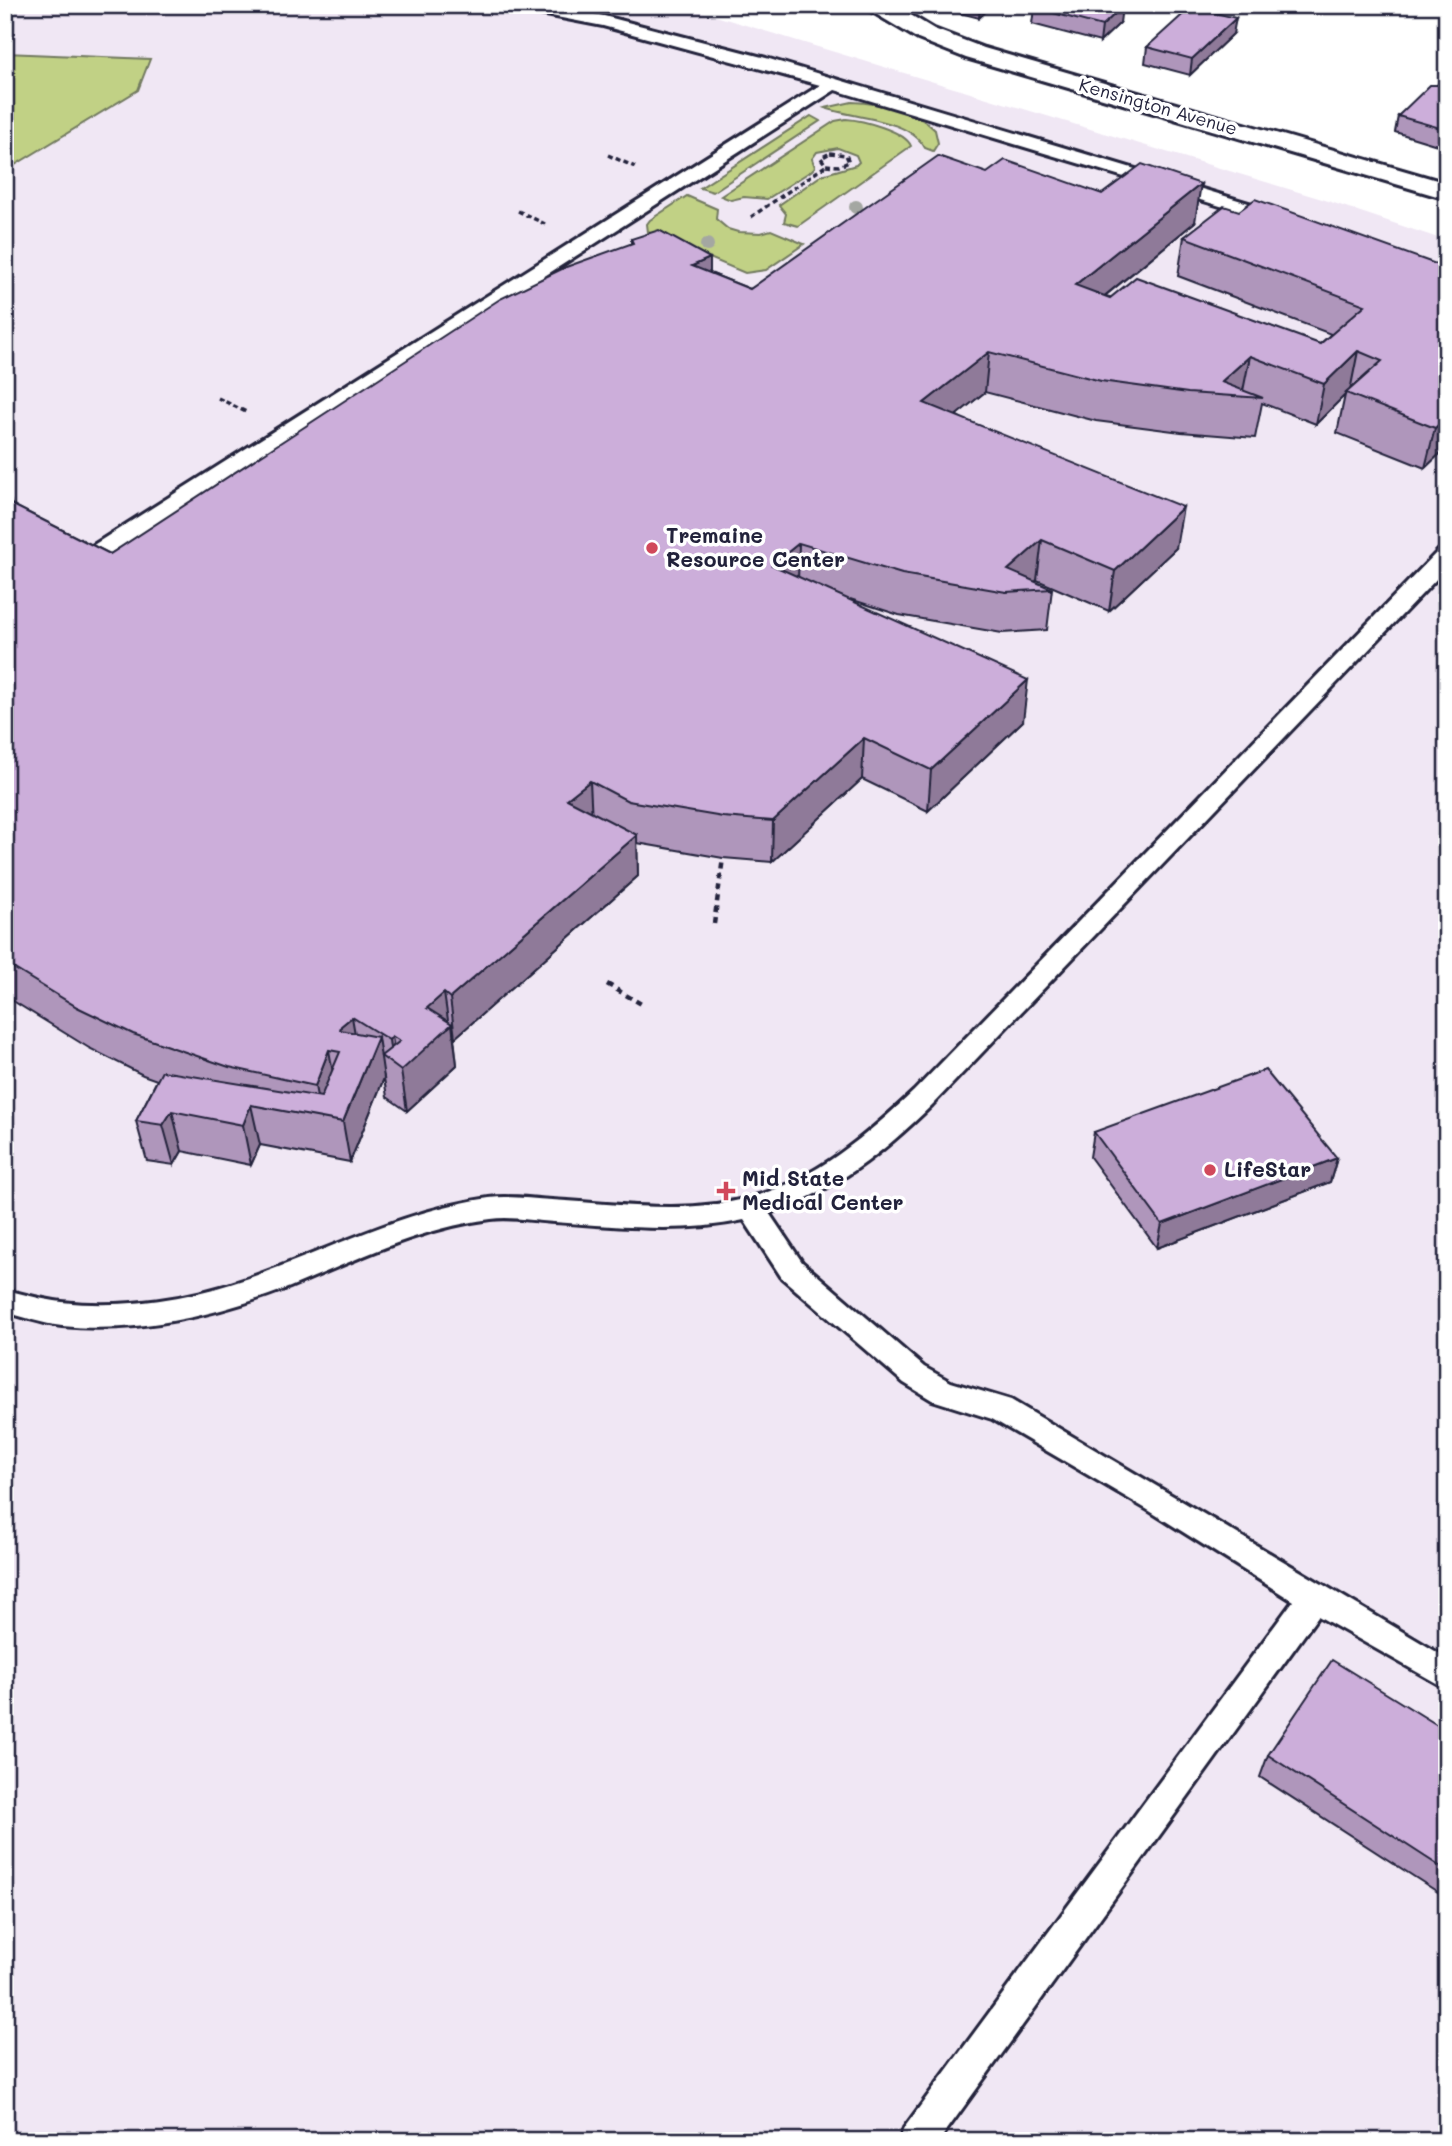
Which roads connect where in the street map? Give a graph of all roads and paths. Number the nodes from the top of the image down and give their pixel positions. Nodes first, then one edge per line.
1 (520, 5) edge
2 (877, 5) edge
3 (833, 84) junction
4 (608, 155) dead end
5 (827, 165) junction
6 (639, 168) dead end
7 (1447, 191) edge
8 (517, 212) dead end
9 (751, 217) dead end
10 (1295, 223) edge
11 (548, 225) dead end
12 (218, 398) dead end
13 (247, 413) dead end
14 (1447, 555) edge
15 (59, 576) edge
16 (723, 858) edge
17 (714, 925) dead end
18 (607, 984) dead end
19 (643, 1005) dead end
20 (751, 1208) junction
21 (5, 1301) edge
22 (1314, 1597) junction
23 (1447, 1675) edge
24 (917, 2141) edge

1 - 3 lane
2 - 7 main road, Kensington Avenue
3 - 10 lane
3 - 15 lane
4 - 6 path
5 - 5 path
5 - 9 path
8 - 11 path
12 - 13 path
14 - 20 lane
16 - 17 path
18 - 19 path
20 - 21 lane
20 - 22 lane
22 - 23 lane
22 - 24 lane

